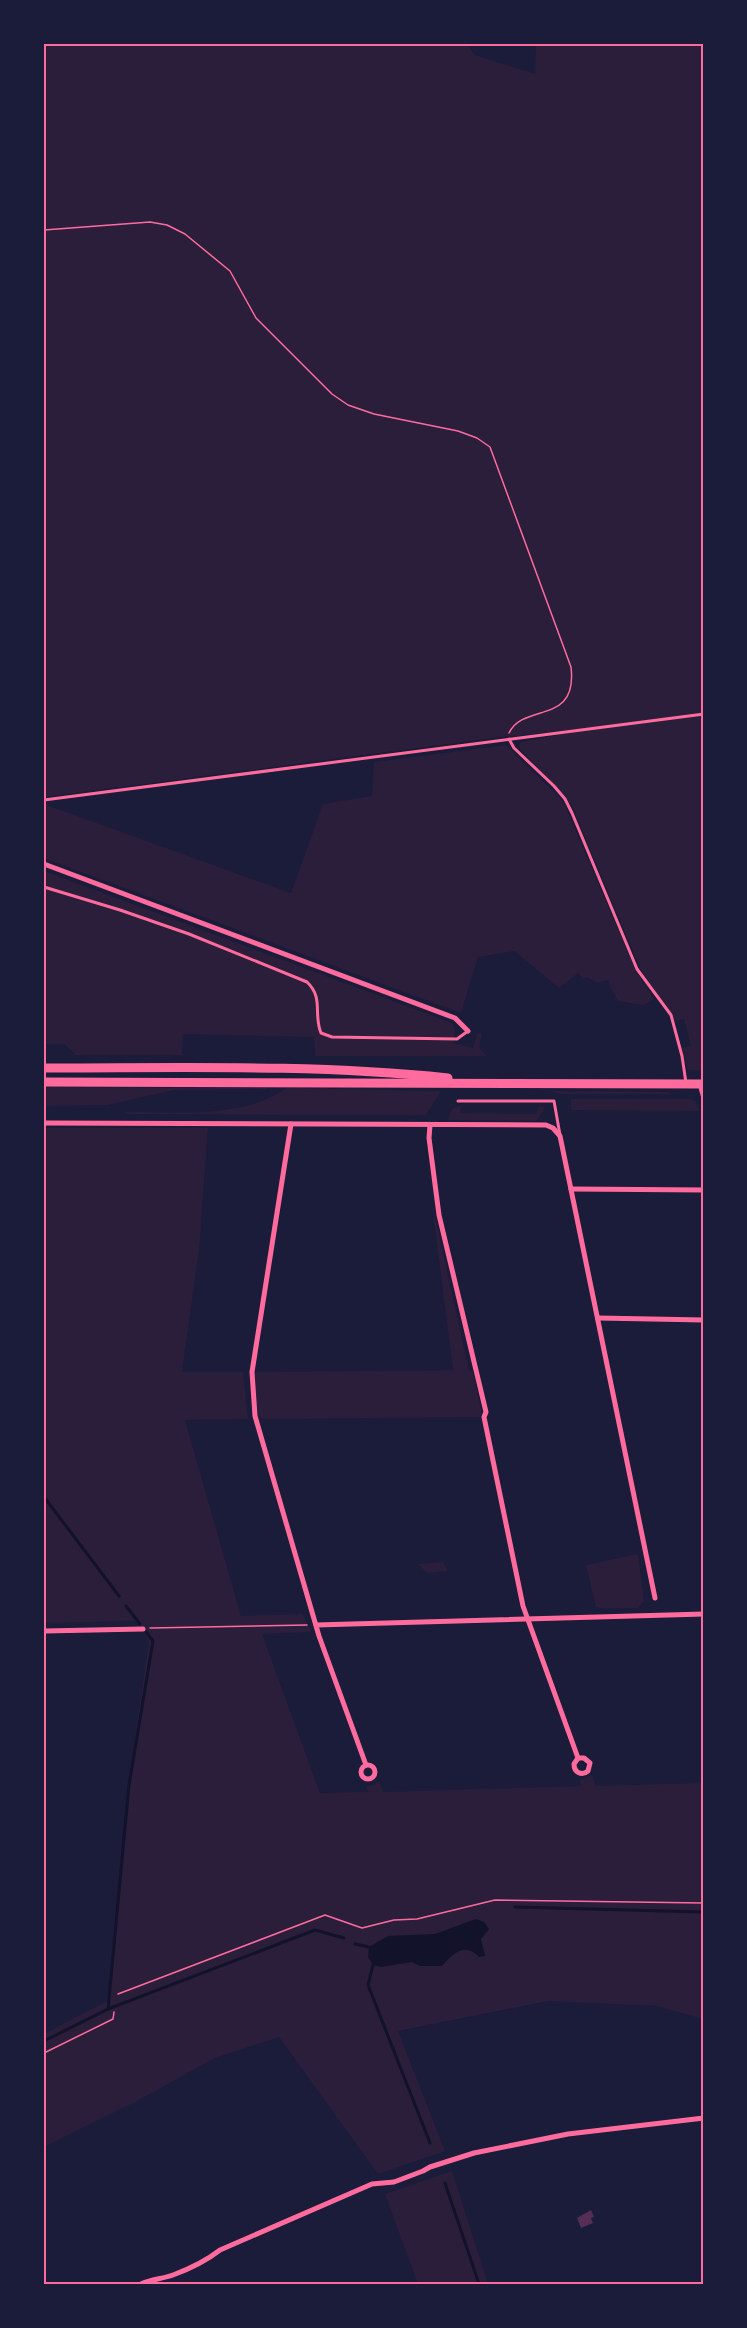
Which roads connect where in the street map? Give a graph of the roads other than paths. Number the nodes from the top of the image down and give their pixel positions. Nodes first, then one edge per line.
1 (704, 714) edge
2 (509, 739) junction
3 (44, 800) edge
4 (44, 864) edge
5 (44, 887) edge
6 (468, 1031) joint
7 (44, 1068) edge
8 (44, 1082) edge
9 (486, 1082) junction
10 (686, 1084) junction
11 (702, 1084) edge
12 (704, 1098) edge
13 (458, 1101) dead end
14 (44, 1123) edge
15 (291, 1124) junction
16 (430, 1125) junction
17 (561, 1136) junction
18 (571, 1189) junction
19 (704, 1190) edge
20 (598, 1318) junction
21 (704, 1320) edge
22 (655, 1598) dead end
23 (704, 1614) edge
24 (527, 1619) junction
25 (316, 1625) junction
26 (143, 1629) road end
27 (44, 1631) edge
28 (578, 1758) dead end
29 (366, 1765) dead end
30 (704, 2118) edge
31 (141, 2284) edge

1 - 2 lane
2 - 3 lane
2 - 10 lane
4 - 6 street
5 - 6 lane
7 - 9 main road
8 - 9 main road
9 - 10 main road
10 - 11 main road
11 - 12 street
13 - 17 lane
14 - 15 street
15 - 16 street
15 - 25 street
16 - 17 street
16 - 24 street
17 - 18 street
18 - 19 street
18 - 20 street
20 - 21 street
20 - 22 street
23 - 24 street
24 - 25 street
24 - 28 street
25 - 29 street
26 - 27 street
30 - 31 street

